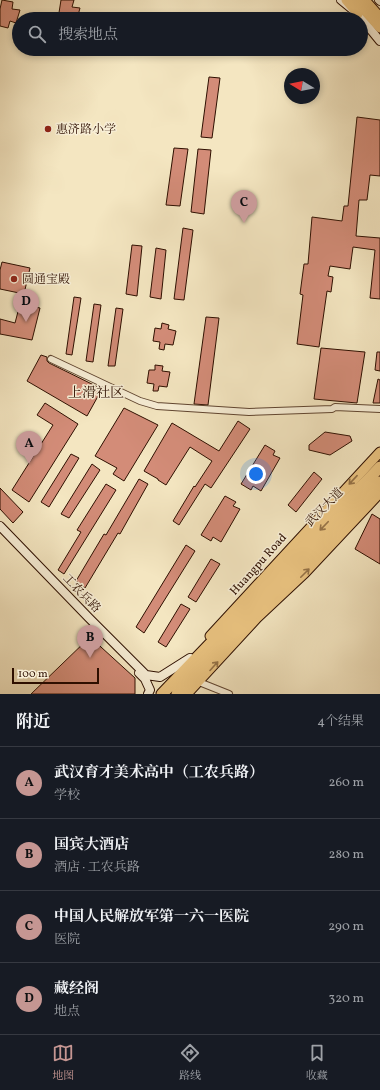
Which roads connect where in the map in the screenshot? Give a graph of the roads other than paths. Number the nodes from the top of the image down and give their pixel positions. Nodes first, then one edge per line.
1 (341, 0) edge
2 (346, 0) edge
3 (355, 0) edge
4 (365, 0) edge
5 (356, 12) edge
6 (356, 12) edge
7 (366, 12) edge
8 (368, 15) edge
9 (380, 17) edge
10 (368, 26) edge
11 (380, 28) edge
12 (380, 41) edge
13 (51, 359) dead end
14 (380, 409) edge
15 (380, 452) edge
16 (380, 467) edge
17 (380, 482) edge
18 (380, 493) edge
19 (0, 526) edge
20 (0, 531) edge
21 (290, 568) junction
22 (261, 589) junction
23 (243, 600) junction
24 (257, 618) junction
25 (190, 658) junction
26 (199, 682) junction
27 (148, 694) edge
28 (156, 694) edge
29 (162, 694) edge
30 (177, 694) edge
31 (187, 694) edge
32 (229, 694) edge

1 - 5 street
2 - 6 main road
3 - 7 main road
4 - 9 main road
8 - 11 main road
10 - 12 street
13 - 14 street
15 -> 23 main road, Huangpu Road
16 -> 21 highway, 武汉大道
17 - 21 highway
24 -> 18 main road
19 - 25 street, 工农兵路
20 - 27 street, 工农兵路
21 - 22 highway, Huangpu Road
21 - 24 highway
21 - 30 highway
22 - 23 highway
22 - 29 highway, Huangpu Road
23 - 25 main road, Huangpu Road
26 -> 24 main road
25 - 28 main road, Huangpu Road
26 - 31 main road
26 - 32 street

